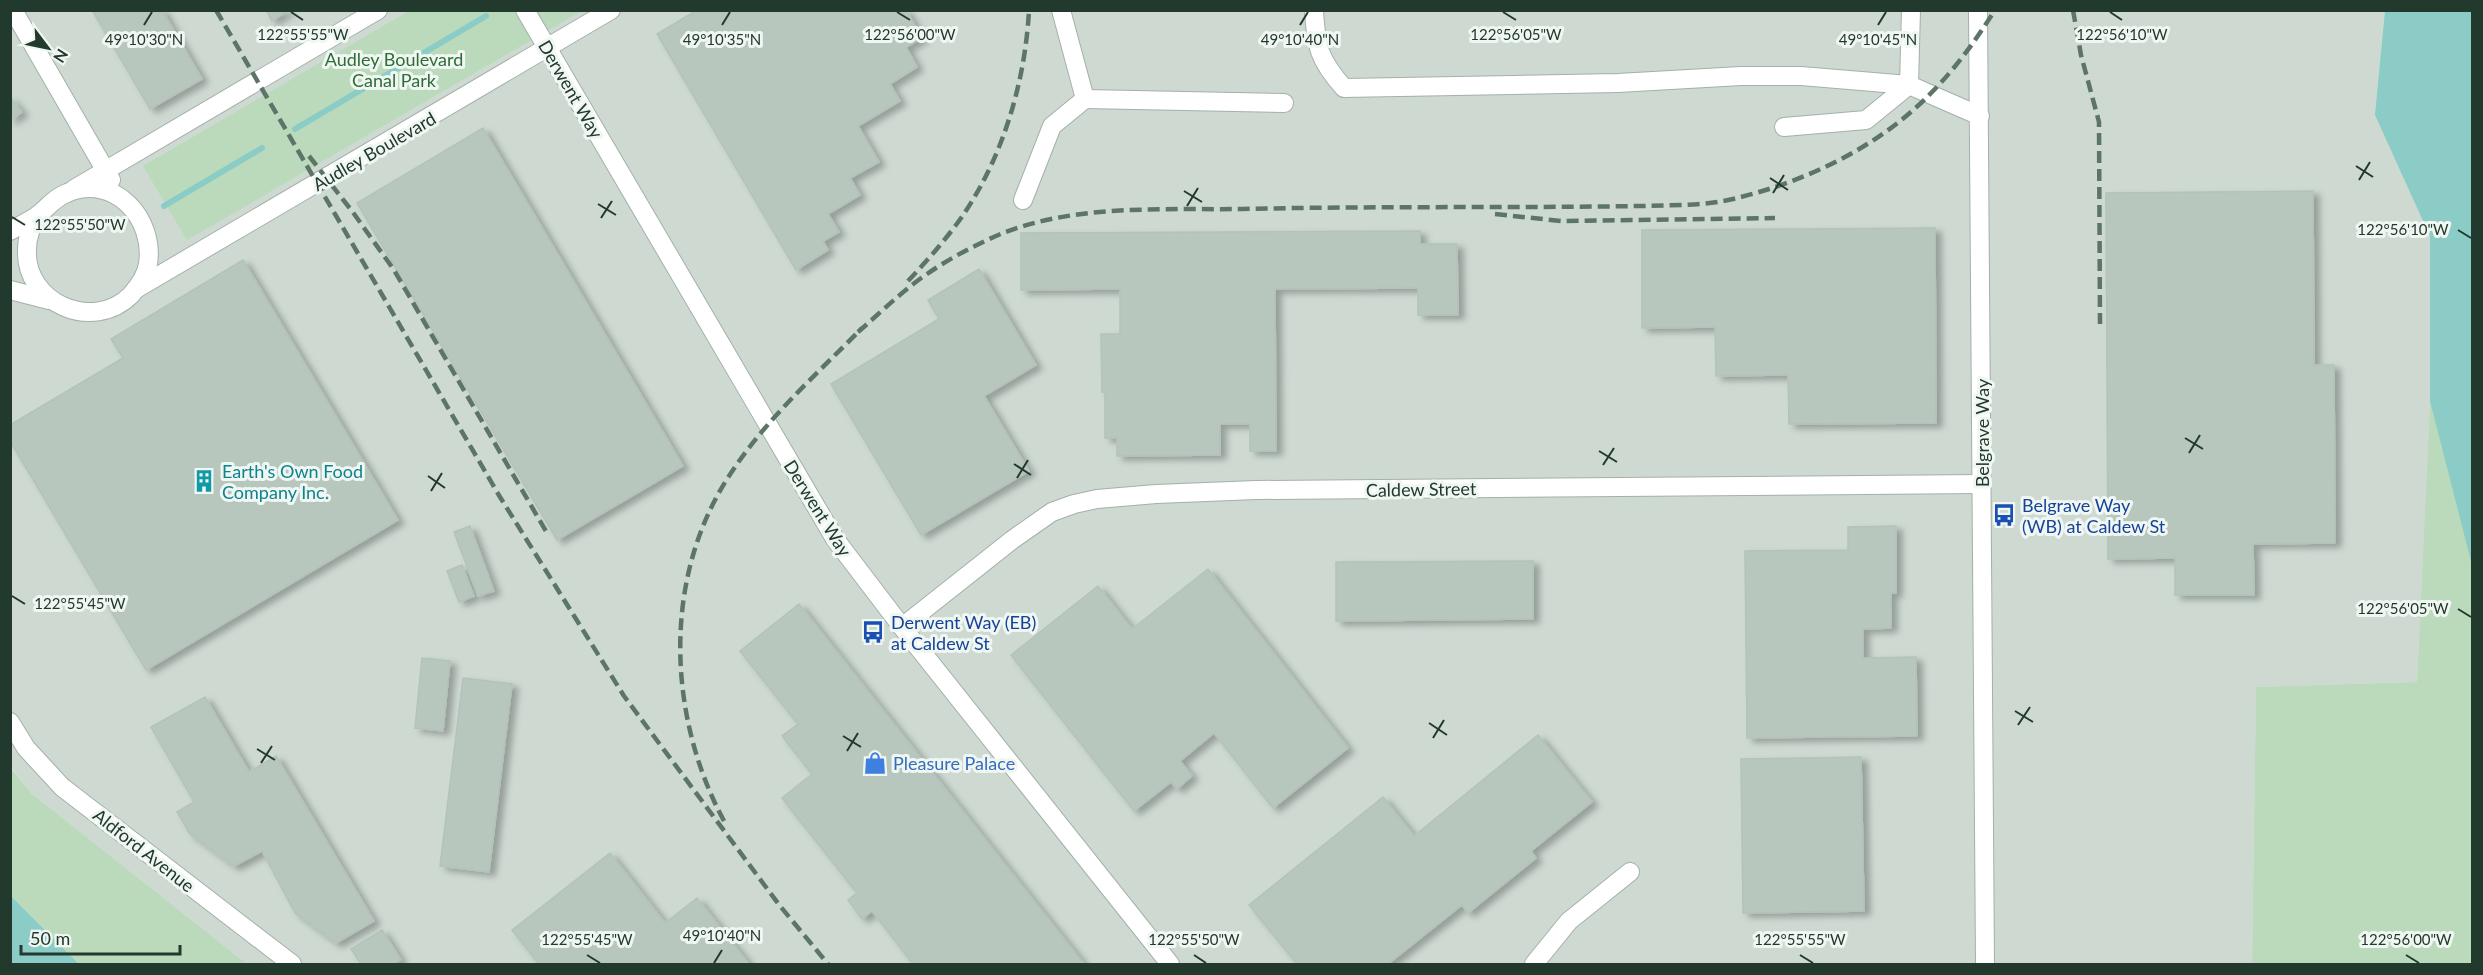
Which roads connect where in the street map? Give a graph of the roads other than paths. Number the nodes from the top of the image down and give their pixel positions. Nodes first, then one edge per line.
1 (13, 10) edge
2 (378, 10) edge
3 (525, 10) edge
4 (611, 10) edge
5 (1060, 10) edge
6 (1314, 10) edge
7 (1911, 10) edge
8 (1978, 10) edge
9 (547, 49) junction
10 (1909, 85) junction
11 (1085, 99) junction
12 (1284, 103) dead end
13 (1980, 116) junction
14 (1784, 127) dead end
15 (105, 171) junction
16 (69, 192) junction
17 (124, 200) junction
18 (1023, 200) dead end
19 (38, 215) junction
20 (10, 231) edge
21 (136, 289) junction
22 (10, 290) edge
23 (51, 301) junction
24 (1982, 484) junction
25 (902, 627) junction
26 (10, 722) edge
27 (1630, 872) dead end
28 (292, 964) edge
29 (1170, 964) edge
30 (1533, 964) edge
31 (1985, 964) edge

1 - 15 street
2 - 15 street
3 - 9 street, Derwent Way
4 - 9 street, Audley Boulevard
5 - 11 street
6 - 10 street
7 - 10 street
8 - 13 street, Belgrave Way
9 - 21 street, Audley Boulevard
9 - 25 street, Derwent Way
10 - 13 street
10 - 14 street
11 - 12 street
11 - 18 street
13 - 24 street, Belgrave Way
15 - 16 street
15 - 17 street
16 - 17 street
16 - 19 street
17 - 21 street
19 - 20 street
19 - 23 street
21 - 23 street
22 - 23 street
24 - 25 street, Caldew Street
24 - 31 street, Belgrave Way
25 - 29 street, Derwent Way
26 - 28 street, Aldford Avenue
27 - 30 street

